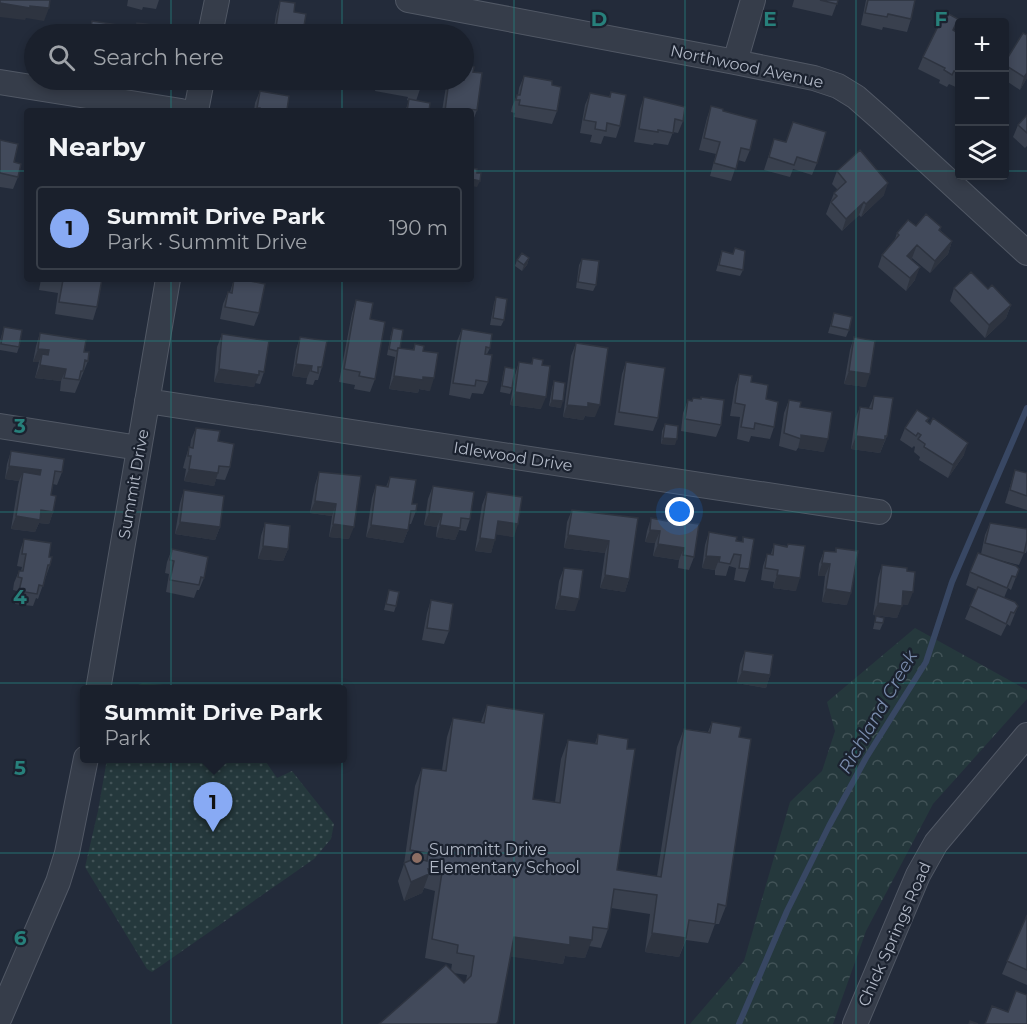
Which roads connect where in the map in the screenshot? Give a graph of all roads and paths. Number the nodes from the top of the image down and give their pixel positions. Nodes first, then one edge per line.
1 (217, 0) edge
2 (408, 0) edge
3 (753, 0) edge
4 (212, 24) edge
5 (735, 62) junction
6 (0, 82) edge
7 (24, 86) edge
8 (50, 90) edge
9 (200, 90) edge
10 (161, 108) edge
11 (197, 108) edge
12 (1027, 253) edge
13 (167, 282) edge
14 (147, 401) junction
15 (0, 426) edge
16 (139, 448) junction
17 (879, 512) dead end
18 (99, 685) edge
19 (1027, 735) edge
20 (85, 763) edge
21 (0, 1017) edge
22 (855, 1024) edge

1 - 4 street
2 - 5 street, Northwood Avenue
3 - 5 street
5 - 12 street, Northwood Avenue
6 - 7 street
8 - 10 street
9 - 11 street
13 - 14 street, Summit Drive
14 - 16 street, Summit Drive
14 - 17 street, Idlewood Drive
15 - 16 street
16 - 18 street, Summit Drive
19 - 22 street, Chick Springs Road
20 - 21 street

